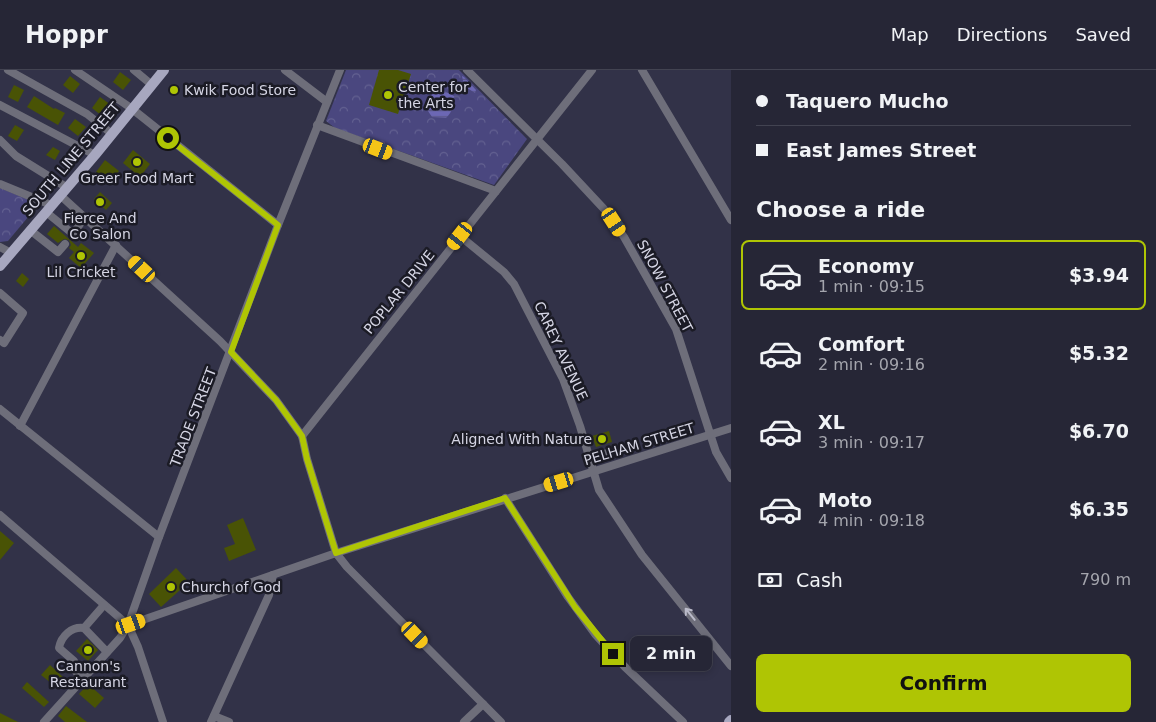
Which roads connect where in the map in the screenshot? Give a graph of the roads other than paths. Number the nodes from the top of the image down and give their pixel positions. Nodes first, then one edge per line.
1 (8, 70) edge
2 (75, 70) edge
3 (134, 70) edge
4 (164, 70) edge
5 (285, 70) edge
6 (340, 70) edge
7 (592, 70) edge
8 (642, 70) edge
9 (470, 71) edge
10 (152, 85) junction
11 (327, 102) junction
12 (0, 105) edge
13 (131, 108) junction
14 (317, 125) junction
15 (112, 134) junction
16 (0, 140) edge
17 (536, 140) junction
18 (95, 155) junction
19 (0, 184) edge
20 (63, 191) junction
21 (496, 191) junction
22 (48, 208) junction
23 (730, 216) edge
24 (85, 218) junction
25 (278, 225) junction
26 (30, 230) junction
27 (460, 236) junction
28 (69, 239) junction
29 (116, 245) junction
30 (0, 247) edge
31 (11, 253) junction
32 (0, 266) edge
33 (0, 293) edge
34 (0, 340) edge
35 (231, 352) junction
36 (0, 409) edge
37 (20, 426) junction
38 (731, 428) edge
39 (710, 435) junction
40 (302, 436) junction
41 (617, 450) dead end
42 (606, 453) junction
43 (590, 458) junction
44 (611, 466) junction
45 (594, 471) junction
46 (731, 478) edge
47 (505, 498) junction
48 (0, 515) edge
49 (159, 537) junction
50 (336, 553) junction
51 (273, 575) junction
52 (104, 605) junction
53 (128, 625) junction
54 (84, 628) junction
55 (107, 652) junction
56 (731, 666) edge
57 (82, 679) junction
58 (483, 704) junction
59 (212, 719) edge
60 (44, 722) edge
61 (163, 722) edge
62 (229, 722) edge
63 (464, 722) edge
64 (501, 722) edge
65 (683, 722) edge

1 - 15 street
2 - 13 street
3 - 10 street
4 - 10 main road, SOUTH LINE STREET
5 - 11 street
6 - 11 street, TRADE STREET
7 - 17 street, POPLAR DRIVE
8 - 23 street
9 - 17 street, SNOW STREET
10 - 13 main road, SOUTH LINE STREET
11 - 14 street, TRADE STREET
12 - 18 street
13 - 15 main road, SOUTH LINE STREET
13 - 25 street
14 - 21 street
14 - 25 street, TRADE STREET
15 - 18 main road, SOUTH LINE STREET
16 - 20 street
17 - 21 street, POPLAR DRIVE
17 - 39 street, SNOW STREET
18 - 20 main road, SOUTH LINE STREET
19 - 22 street
20 - 22 main road, SOUTH LINE STREET
20 - 24 street
21 - 27 street, POPLAR DRIVE
22 - 26 main road, SOUTH LINE STREET
22 - 28 street
24 - 28 street
24 - 29 street
25 - 35 street, TRADE STREET
26 - 28 street
26 - 31 main road, SOUTH LINE STREET
27 - 40 street, POPLAR DRIVE
27 - 43 street, CAREY AVENUE
29 - 35 street
29 - 37 street
30 - 31 street
31 - 32 main road, SOUTH LINE STREET
33 - 34 street
35 - 40 street
35 - 49 street, TRADE STREET
36 - 37 street
37 - 49 street
38 - 39 street, PELHAM STREET
39 - 44 street, PELHAM STREET
39 - 46 street, SNOW STREET
40 - 50 street
41 - 42 street
42 - 43 street
42 - 44 street
43 - 45 street, CAREY AVENUE
44 - 45 street, PELHAM STREET
45 - 47 street, PELHAM STREET
56 -> 45 street, CAREY AVENUE
47 - 50 street, PELHAM STREET
47 - 65 street
48 - 52 street
49 - 53 street, TRADE STREET
50 - 51 street, PELHAM STREET
50 - 58 street
51 - 53 street, PELHAM STREET
51 - 59 street
52 - 53 street
52 - 54 street
53 - 55 street, TRADE STREET
53 - 61 street
54 - 55 street
54 - 57 street
55 - 57 street, TRADE STREET
57 - 60 street, TRADE STREET
58 - 63 street
58 - 64 street
59 - 62 street

